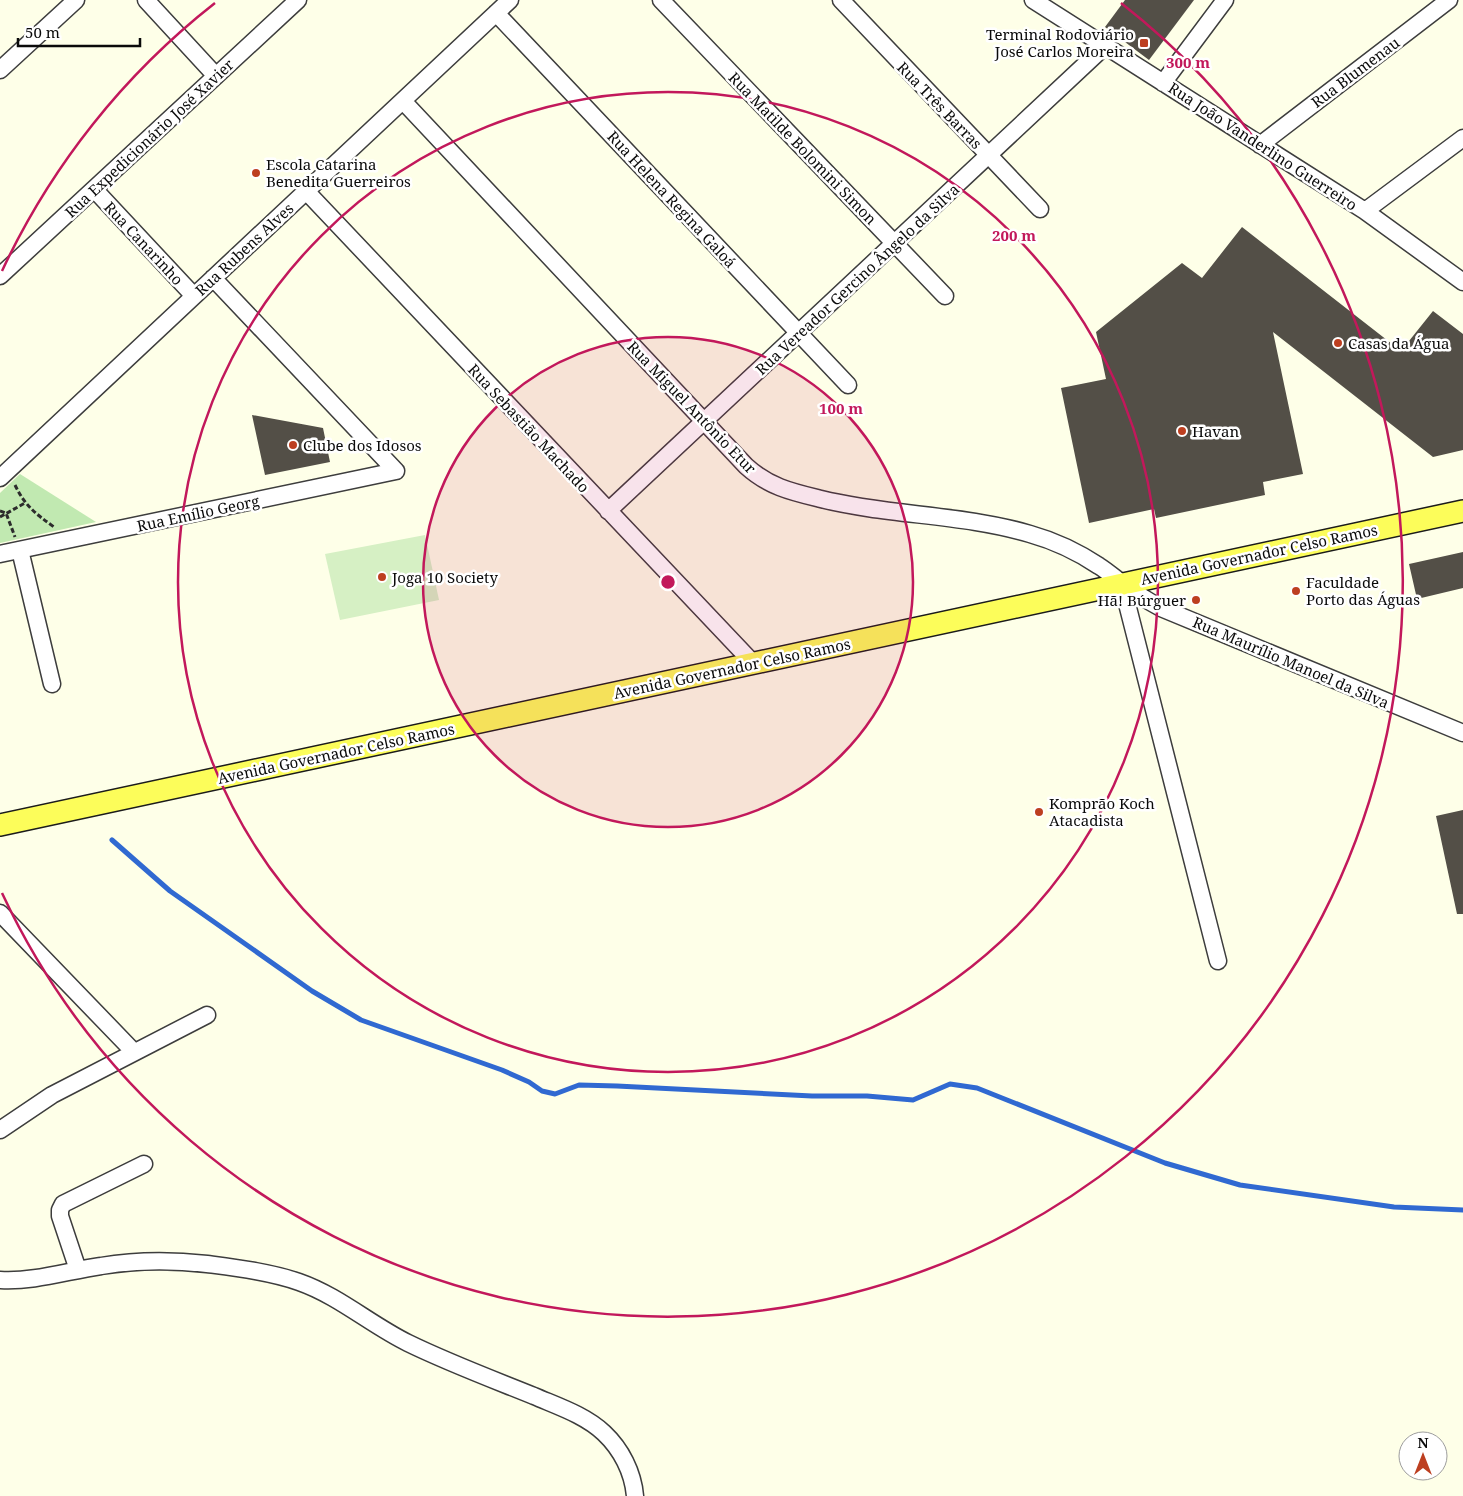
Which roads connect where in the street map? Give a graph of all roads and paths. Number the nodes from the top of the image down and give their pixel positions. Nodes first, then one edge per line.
1 (76, 0) edge
2 (146, 0) edge
3 (298, 0) edge
4 (510, 0) edge
5 (661, 0) edge
6 (841, 0) edge
7 (1226, 0) edge
8 (1449, 0) edge
9 (1042, 2) edge
10 (496, 13) junction
11 (1105, 46) junction
12 (0, 70) edge
13 (216, 76) junction
14 (1163, 83) junction
15 (403, 101) junction
16 (1463, 138) edge
17 (1260, 145) junction
18 (989, 155) junction
19 (94, 189) junction
20 (306, 191) junction
21 (1040, 209) dead end
22 (1365, 212) junction
23 (894, 244) junction
24 (0, 276) edge
25 (213, 278) junction
26 (1463, 282) edge
27 (194, 296) junction
28 (945, 296) dead end
29 (799, 333) junction
30 (848, 384) dead end
31 (704, 422) junction
32 (4, 474) edge
33 (25, 503) junction
34 (0, 511) edge
35 (608, 511) junction
36 (1463, 511) edge
37 (6, 513) junction
38 (0, 517) edge
39 (72, 539) junction
40 (20, 550) junction
41 (0, 554) edge
42 (1122, 584) junction
43 (754, 663) junction
44 (52, 684) dead end
45 (1463, 734) edge
46 (0, 825) edge
47 (0, 913) edge
48 (1218, 961) dead end
49 (207, 1015) dead end
50 (134, 1052) junction
51 (0, 1130) edge
52 (144, 1164) dead end
53 (78, 1270) junction
54 (0, 1280) edge
55 (634, 1496) edge

1 - 12 street
2 - 13 street
3 - 13 street, Rua Expedicionário José Xavier
4 - 10 street, Rua Rubens Alves
5 - 23 street, Rua Matilde Bolomini Simon
6 - 18 street, Rua Três Barras
7 - 14 street
8 - 17 street, Rua Blumenau
9 - 11 street, Rua João Vanderlino Guerreiro
10 - 15 street, Rua Rubens Alves
10 - 29 street, Rua Helena Regina Galoá
11 - 14 street, Rua João Vanderlino Guerreiro
11 - 18 street, Rua Vereador Gercino Ângelo da Silva
13 - 19 street, Rua Expedicionário José Xavier
14 - 17 street, Rua João Vanderlino Guerreiro
15 - 20 street, Rua Rubens Alves
15 - 31 street, Rua Miguel Antônio Etur
16 - 22 street
17 - 22 street, Rua João Vanderlino Guerreiro
18 - 21 street, Rua Três Barras
18 - 23 street, Rua Vereador Gercino Ângelo da Silva
19 - 24 street, Rua Expedicionário José Xavier
19 - 27 street, Rua Canarinho
20 - 25 street, Rua Rubens Alves
20 - 35 street, Rua Sebastião Machado
22 - 26 street, Rua João Vanderlino Guerreiro
23 - 28 street, Rua Matilde Bolomini Simon
23 - 29 street, Rua Vereador Gercino Ângelo da Silva
25 - 27 street, Rua Rubens Alves
25 - 39 street, Rua Emílio Georg
27 - 32 street, Rua Rubens Alves
29 - 30 street, Rua Helena Regina Galoá
29 - 31 street, Rua Vereador Gercino Ângelo da Silva
31 - 35 street, Rua Vereador Gercino Ângelo da Silva
31 - 42 street, Rua Miguel Antônio Etur
32 - 33 path
33 - 37 path
33 - 39 path
34 - 37 path
35 - 43 street, Rua Sebastião Machado
36 - 42 main road, Avenida Governador Celso Ramos
37 - 38 path
37 - 40 path
39 - 40 street, Rua Emílio Georg
40 - 41 street, Rua Emílio Georg
40 - 44 street
42 - 43 main road, Avenida Governador Celso Ramos
42 - 45 street, Rua Maurílio Manoel da Silva
42 - 48 street
43 - 46 main road, Avenida Governador Celso Ramos
47 - 50 street
49 - 50 street
50 - 51 street
52 - 53 street
53 - 54 street
53 - 55 street

